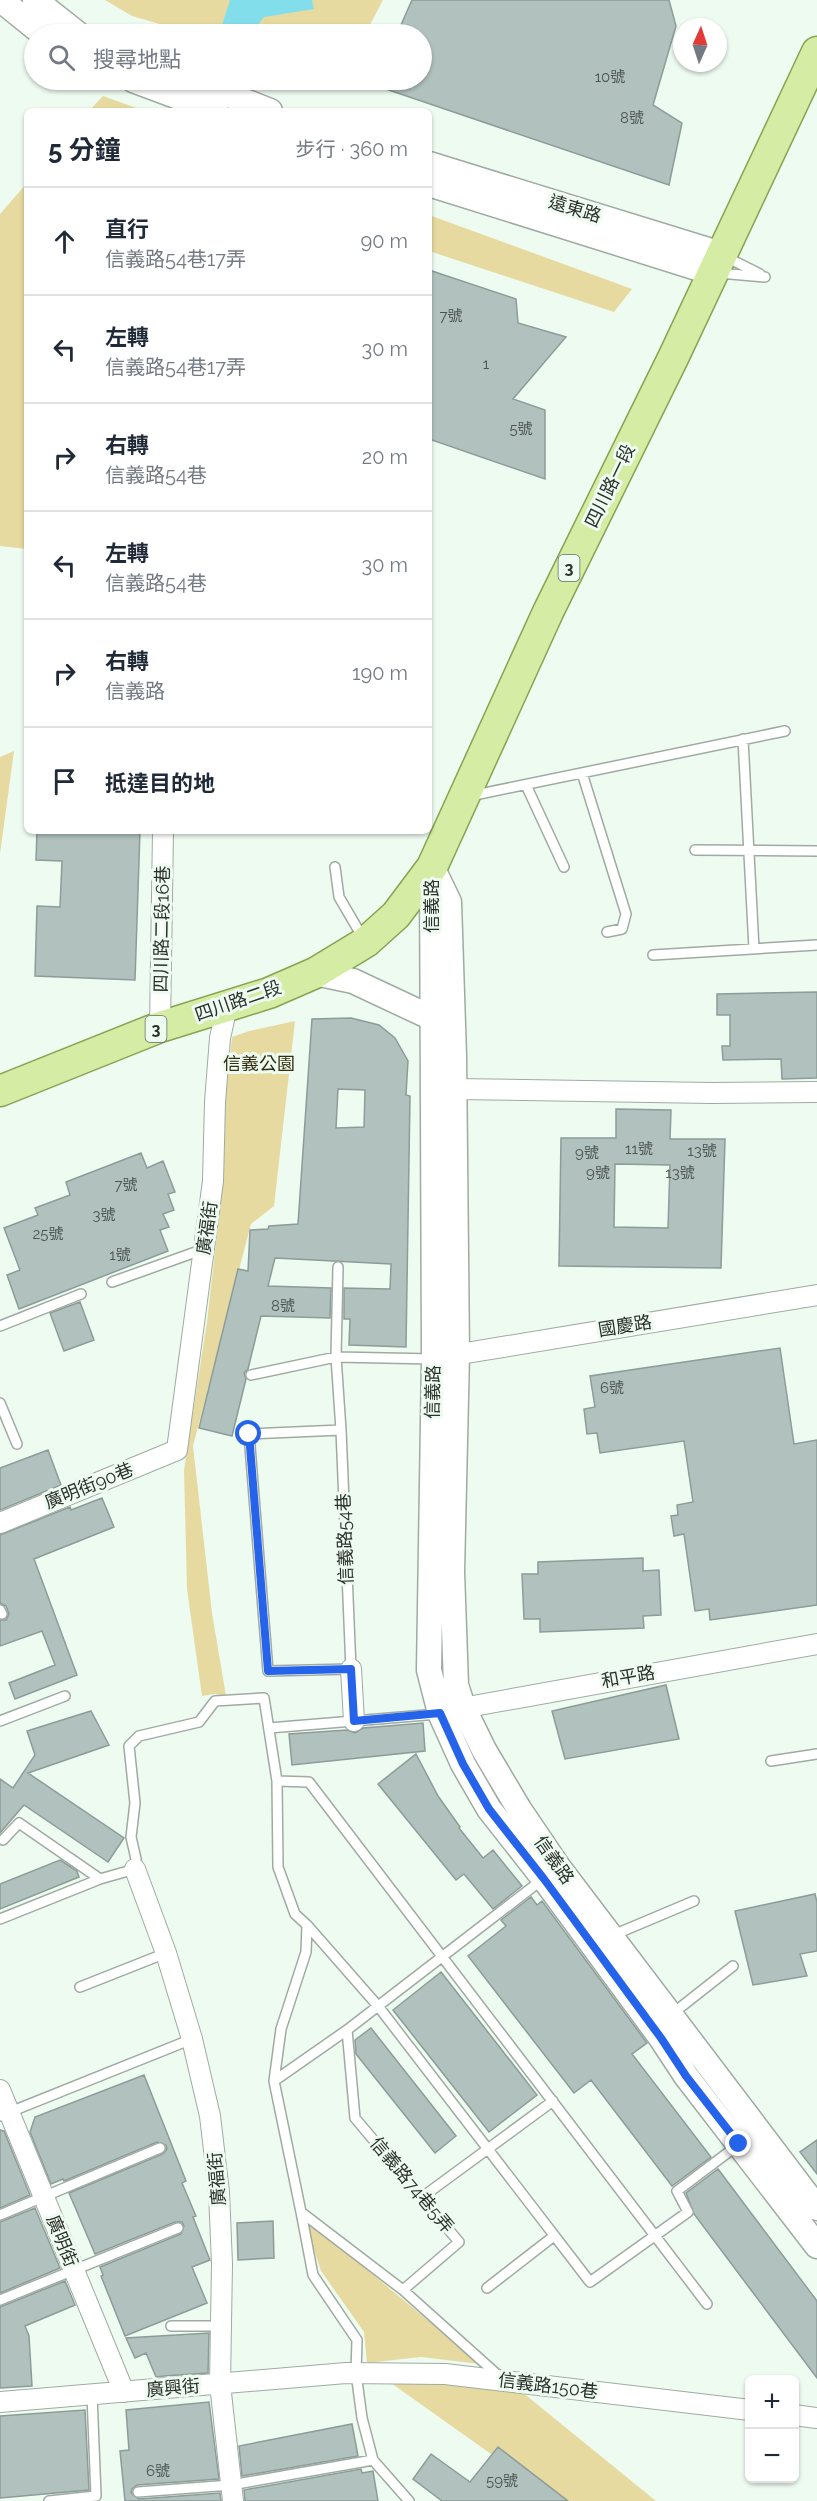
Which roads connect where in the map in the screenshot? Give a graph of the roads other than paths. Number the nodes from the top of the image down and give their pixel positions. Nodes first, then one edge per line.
1 (1, 0) edge
2 (35, 0) edge
3 (31, 24) edge
4 (65, 24) edge
5 (817, 52) edge
6 (160, 90) edge
7 (216, 90) edge
8 (208, 108) edge
9 (262, 108) edge
10 (432, 165) edge
11 (432, 185) edge
12 (717, 263) junction
13 (785, 731) dead end
14 (742, 740) junction
15 (582, 773) junction
16 (526, 785) junction
17 (463, 798) junction
18 (163, 834) edge
19 (694, 850) dead end
20 (748, 850) junction
21 (817, 851) edge
22 (335, 867) dead end
23 (432, 867) junction
24 (564, 867) dead end
25 (396, 915) joint
26 (607, 932) dead end
27 (366, 942) junction
28 (817, 945) edge
29 (754, 949) junction
30 (652, 955) dead end
31 (315, 973) junction
32 (227, 1006) junction
33 (432, 1018) junction
34 (160, 1027) junction
35 (454, 1056) junction
36 (454, 1089) junction
37 (0, 1091) edge
38 (817, 1092) edge
39 (204, 1249) junction
40 (338, 1267) dead end
41 (112, 1282) dead end
42 (81, 1294) dead end
43 (817, 1295) edge
44 (0, 1326) edge
45 (445, 1356) junction
46 (336, 1357) junction
47 (251, 1375) dead end
48 (0, 1403) edge
49 (341, 1430) junction
50 (17, 1444) dead end
51 (177, 1450) joint
52 (0, 1523) edge
53 (817, 1644) edge
54 (351, 1669) junction
55 (65, 1696) dead end
56 (463, 1707) junction
57 (440, 1713) junction
58 (354, 1721) junction
59 (0, 1722) edge
60 (269, 1728) junction
61 (817, 1754) edge
62 (771, 1761) dead end
63 (277, 1781) junction
64 (3, 1840) dead end
65 (135, 1869) junction
66 (551, 1873) junction
67 (100, 1880) junction
68 (694, 1901) dead end
69 (0, 1919) edge
70 (307, 1925) junction
71 (611, 1936) junction
72 (166, 1953) junction
73 (443, 1957) junction
74 (733, 1966) dead end
75 (80, 1987) dead end
76 (378, 2006) junction
77 (672, 2014) junction
78 (347, 2030) junction
79 (192, 2039) junction
80 (274, 2082) junction
81 (0, 2090) edge
82 (553, 2101) junction
83 (5, 2114) edge
84 (739, 2144) junction
85 (160, 2148) dead end
86 (488, 2149) junction
87 (44, 2198) junction
88 (421, 2198) junction
89 (817, 2208) edge
90 (301, 2212) junction
91 (0, 2215) edge
92 (178, 2228) dead end
93 (554, 2235) junction
94 (655, 2236) junction
95 (816, 2242) edge
96 (74, 2271) junction
97 (487, 2288) dead end
98 (403, 2290) junction
99 (0, 2300) edge
100 (707, 2304) dead end
101 (171, 2326) dead end
102 (221, 2326) junction
103 (351, 2373) junction
104 (505, 2381) junction
105 (220, 2384) junction
106 (124, 2392) junction
107 (92, 2395) junction
108 (0, 2402) edge
109 (745, 2409) edge
110 (799, 2416) edge
111 (817, 2418) edge
112 (373, 2460) junction
113 (138, 2492) dead end
114 (232, 2493) edge
115 (49, 2501) edge
116 (409, 2501) edge

1 - 3 street
2 - 4 street
5 - 12 main road, 四川路一段 / 3
6 - 8 street
7 - 9 street
10 - 12 street, 遠東路
11 - 12 street, 遠東路
12 - 17 main road, 四川路一段 / 3
13 - 14 lane
14 - 15 lane
14 - 20 lane
15 - 16 lane
15 - 26 lane
16 - 17 lane
16 - 24 lane
17 - 23 main road, 四川路一段 / 3
18 - 34 street, 四川路二段16巷
19 - 20 lane
20 - 21 lane
20 - 29 lane
22 - 27 lane
23 - 25 main road, 四川路一段 / 3
23 - 33 street, 信義路
23 - 35 street, 信義路
25 - 27 main road, 四川路二段 / 3
27 - 31 main road, 四川路二段 / 3
28 - 29 lane
29 - 30 lane
31 - 32 main road, 四川路二段 / 3
31 - 33 street
32 - 34 main road, 四川路二段 / 3
32 - 39 street, 廣福街
33 - 35 street
33 - 45 street, 信義路
34 - 37 main road, 四川路二段 / 3
35 - 36 street, 信義路
36 - 38 street
36 - 45 street, 信義路
39 - 41 lane
39 - 51 street, 廣福街
40 - 46 lane, 信義路54巷
42 - 44 lane
43 - 45 street, 國慶路
45 - 46 lane
45 - 56 street, 信義路
45 - 57 street, 信義路
46 - 47 lane
46 - 49 lane, 信義路54巷
48 - 50 lane
49 - 54 lane, 信義路54巷
49 - 54 lane
51 - 52 street, 廣明街90巷
53 - 56 street, 和平路
54 - 58 street, 信義路54巷
55 - 59 lane
56 - 57 street, 和平路
56 - 66 street, 信義路
57 - 58 lane
57 - 66 street, 信義路
58 - 60 lane
60 - 63 lane
60 - 65 lane
61 - 62 lane
63 - 70 lane
63 - 73 lane
64 - 67 lane
65 - 67 lane
65 - 72 street, 廣福街
66 - 71 street, 信義路
66 - 73 lane
66 - 84 street, 信義路
67 - 69 lane
68 - 71 lane
70 - 76 lane
70 - 80 lane
71 - 77 street, 信義路
72 - 75 lane
72 - 79 street, 廣福街
73 - 76 lane
73 - 82 lane
74 - 77 lane
76 - 78 lane
76 - 86 lane
77 - 89 street, 信義路
78 - 80 lane
78 - 88 lane, 信義路74巷5弄
79 - 83 lane
79 - 102 street, 廣福街
80 - 90 lane
81 - 83 street, 廣明街
82 - 86 lane
82 - 94 lane
83 - 87 street, 廣明街
84 - 94 lane
84 - 95 street, 信義路
85 - 87 lane
86 - 88 lane
86 - 93 lane
87 - 91 lane
87 - 96 street, 廣明街
88 - 98 lane, 信義路74巷5弄
90 - 98 lane
90 - 103 lane
92 - 96 lane
93 - 94 lane
93 - 97 lane
94 - 100 lane
96 - 99 lane
96 - 106 street, 廣明街
98 - 104 lane
101 - 102 lane
102 - 105 street, 廣福街
103 - 104 street, 信義路150巷
103 - 105 street, 廣興街
103 - 112 lane
104 - 109 street, 信義路150巷
105 - 106 street, 廣興街
105 - 114 street, 廣福街
106 - 107 street, 廣興街
107 - 108 street, 廣興街
107 - 115 lane
110 - 111 street
112 - 114 lane
112 - 116 lane
113 - 114 lane

